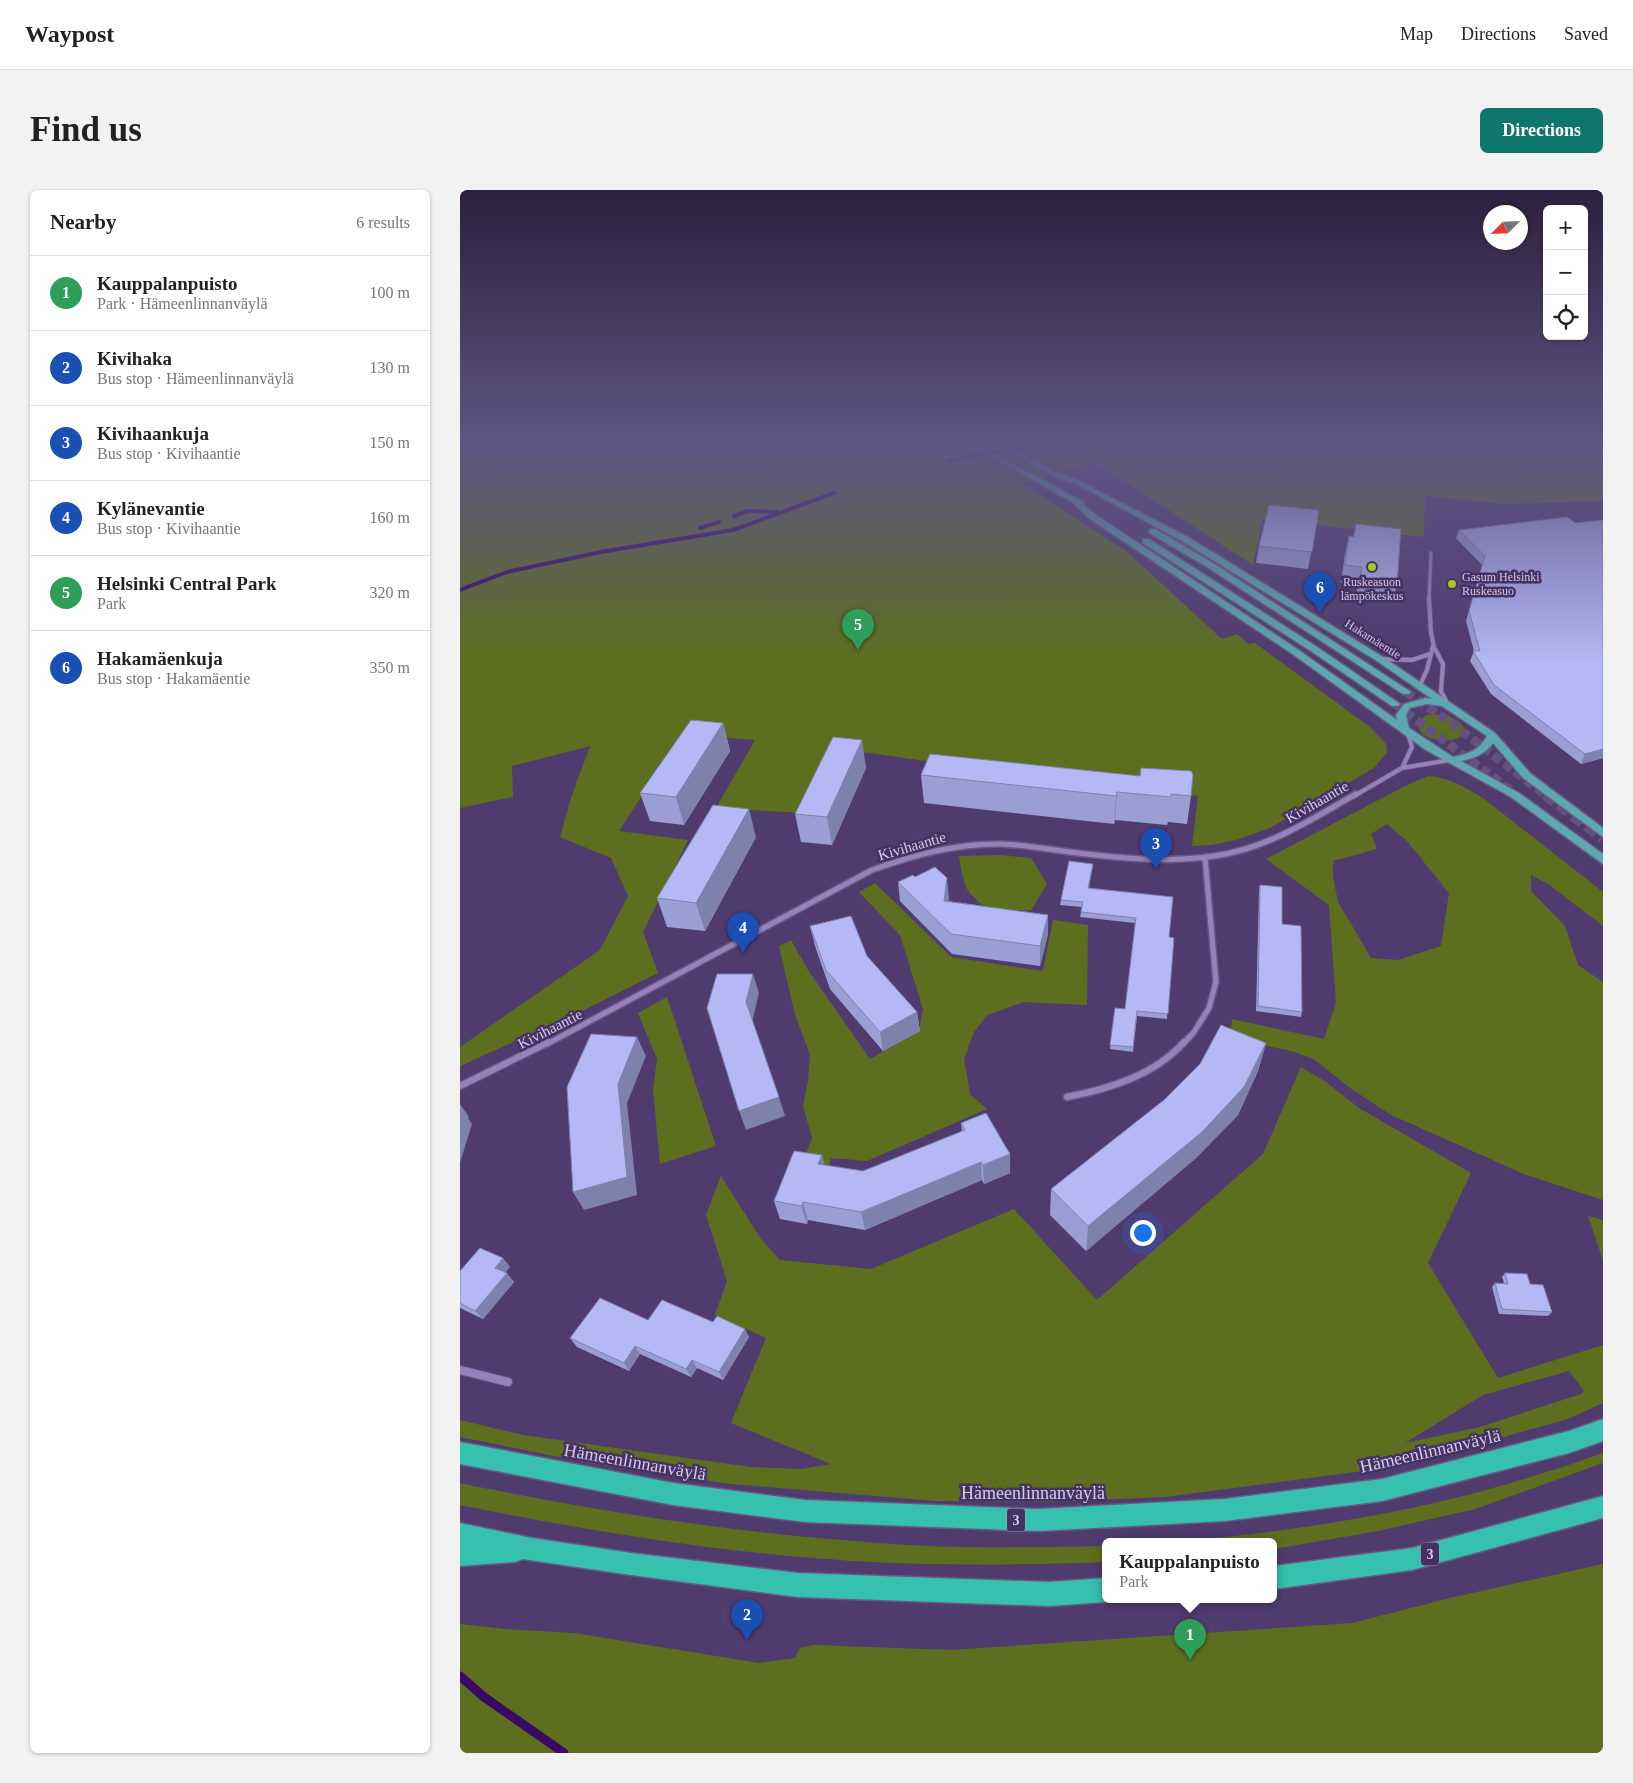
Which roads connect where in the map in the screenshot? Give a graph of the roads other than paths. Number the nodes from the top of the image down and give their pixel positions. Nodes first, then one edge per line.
1 (1092, 516) edge
2 (1100, 516) edge
3 (1126, 516) edge
4 (1140, 516) edge
5 (1431, 553) dead end
6 (1433, 646) junction
7 (1430, 654) junction
8 (1380, 659) junction
9 (1420, 685) junction
10 (1406, 692) tunnel mouth
11 (1395, 704) tunnel mouth
12 (1448, 704) junction
13 (1407, 706) junction
14 (1404, 730) junction
15 (1492, 735) junction
16 (1450, 760) junction
17 (1402, 768) junction
18 (1603, 833) edge
19 (1205, 858) junction
20 (1603, 860) edge
21 (460, 1086) edge
22 (1066, 1097) dead end
23 (460, 1370) edge
24 (508, 1382) dead end
25 (1603, 1430) edge
26 (460, 1453) edge
27 (1603, 1507) edge
28 (460, 1534) edge
29 (532, 1549) junction
30 (460, 1556) edge
31 (1277, 1578) edge
32 (1102, 1590) edge

1 - 14 main road
2 - 11 main road
3 - 10 main road, Hakamäentie
4 - 8 main road, Hakamäentie
5 - 6 street
6 - 7 street
6 - 12 street
7 - 8 street
7 - 9 street
8 - 9 main road, Hakamäentie
9 - 12 main road, Hakamäentie
9 - 13 main road
12 - 13 main road
12 - 15 main road, Hakamäentie
13 - 14 main road
14 - 16 main road
14 - 17 street
15 - 16 main road
15 - 18 main road, Hakamäentie
16 - 17 street, Kivihaantie
16 - 20 main road
17 - 19 street, Kivihaantie
19 - 21 street, Kivihaantie
19 - 22 street
23 - 24 street
25 - 26 highway, Hämeenlinnanväylä / 3
27 - 31 highway, 3
28 - 29 highway
29 - 30 highway
29 - 32 highway

